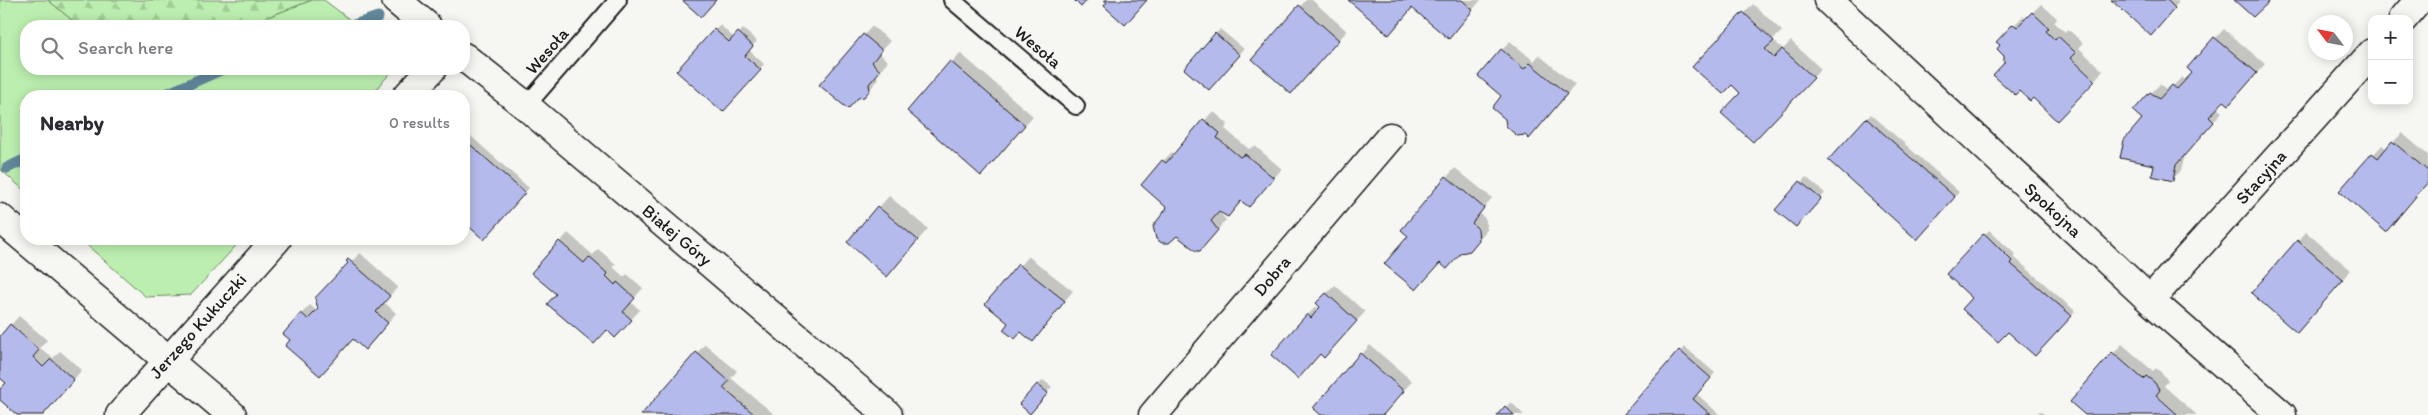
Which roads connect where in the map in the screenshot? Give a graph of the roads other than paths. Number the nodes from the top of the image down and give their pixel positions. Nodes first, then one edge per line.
1 (396, 0) edge
2 (618, 0) edge
3 (952, 0) edge
4 (1828, 0) edge
5 (2420, 0) edge
6 (2407, 15) edge
7 (420, 20) edge
8 (2368, 57) edge
9 (470, 62) edge
10 (426, 75) edge
11 (413, 90) edge
12 (526, 106) junction
13 (1076, 106) dead end
14 (1390, 137) dead end
15 (0, 218) edge
16 (20, 235) edge
17 (32, 245) edge
18 (272, 245) edge
19 (2150, 300) junction
20 (168, 359) junction
21 (120, 415) edge
22 (232, 415) edge
23 (888, 415) edge
24 (1153, 415) edge
25 (2282, 415) edge

1 - 7 street
2 - 12 lane, Wesoła
3 - 13 lane, Wesoła
4 - 19 street, Spokojna
5 - 6 street
8 - 19 street, Stacyjna
9 - 12 street, Białej Góry
10 - 11 street
12 - 23 street, Białej Góry
14 - 24 street, Dobra
15 - 16 street
17 - 20 street
18 - 20 street, Jerzego Kukuczki
19 - 25 street, Spokojna
20 - 21 street, Jerzego Kukuczki
20 - 22 street

